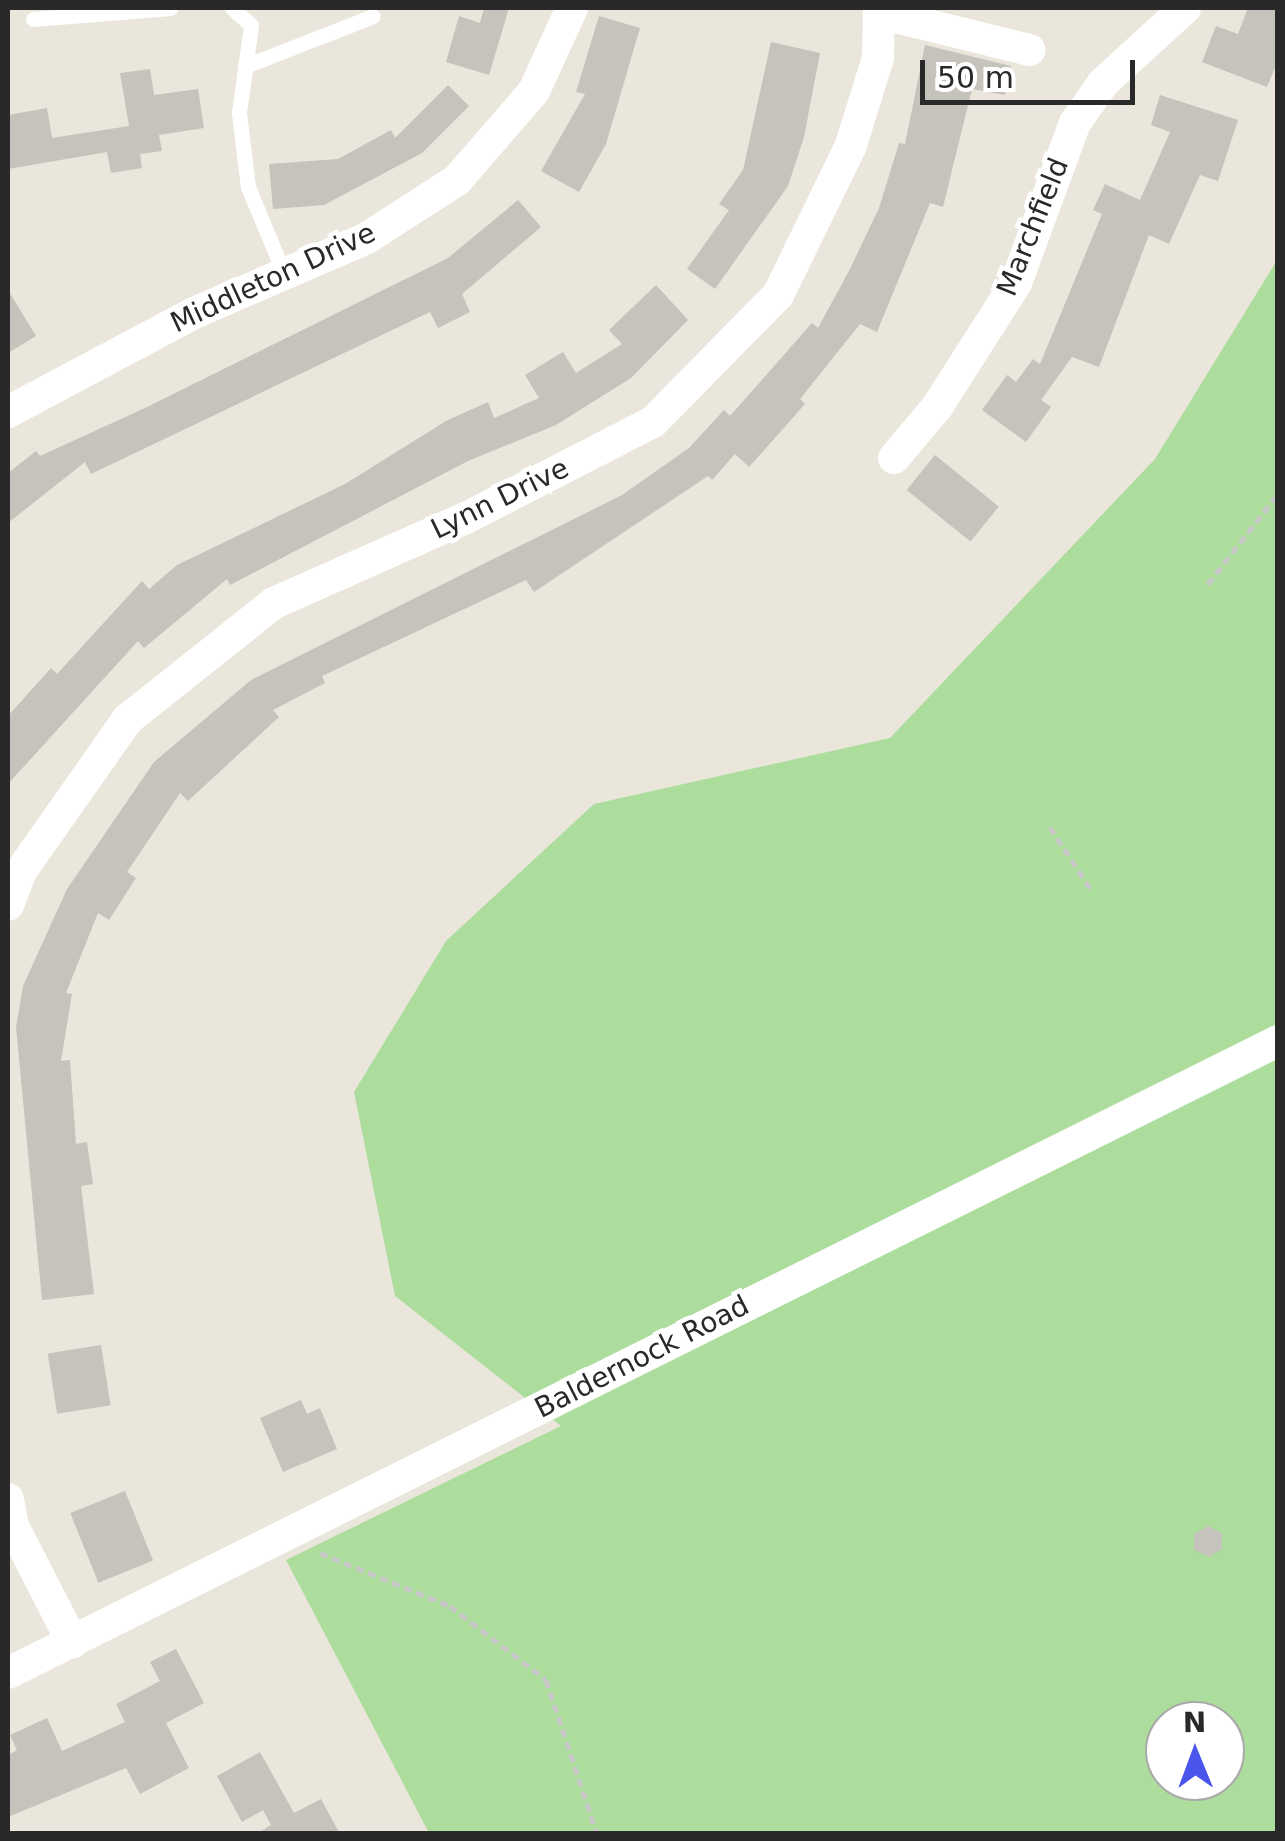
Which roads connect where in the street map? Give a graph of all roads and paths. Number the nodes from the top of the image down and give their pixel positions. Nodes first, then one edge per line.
1 (170, 8) edge
2 (232, 8) edge
3 (572, 8) edge
4 (1184, 8) edge
5 (879, 10) edge
6 (372, 16) dead end
7 (33, 19) dead end
8 (1030, 50) dead end
9 (245, 66) junction
10 (283, 271) junction
11 (8, 412) edge
12 (894, 458) dead end
13 (1278, 494) edge
14 (1208, 584) dead end
15 (1050, 827) dead end
16 (1091, 890) dead end
17 (8, 905) edge
18 (1278, 1040) edge
19 (8, 1500) edge
20 (280, 1537) junction
21 (73, 1643) junction
22 (8, 1673) edge
23 (598, 1834) edge

1 - 7 lane
2 - 9 lane
3 - 10 street, Middleton Drive
4 - 12 street, Marchfield
5 - 8 street
5 - 17 street, Lynn Drive
6 - 9 lane
9 - 10 lane
10 - 11 street, Middleton Drive
13 - 14 path
15 - 16 path
18 - 20 street, Baldernock Road
19 - 21 street
20 - 21 street, Baldernock Road
20 - 23 path
21 - 22 street, Baldernock Road

